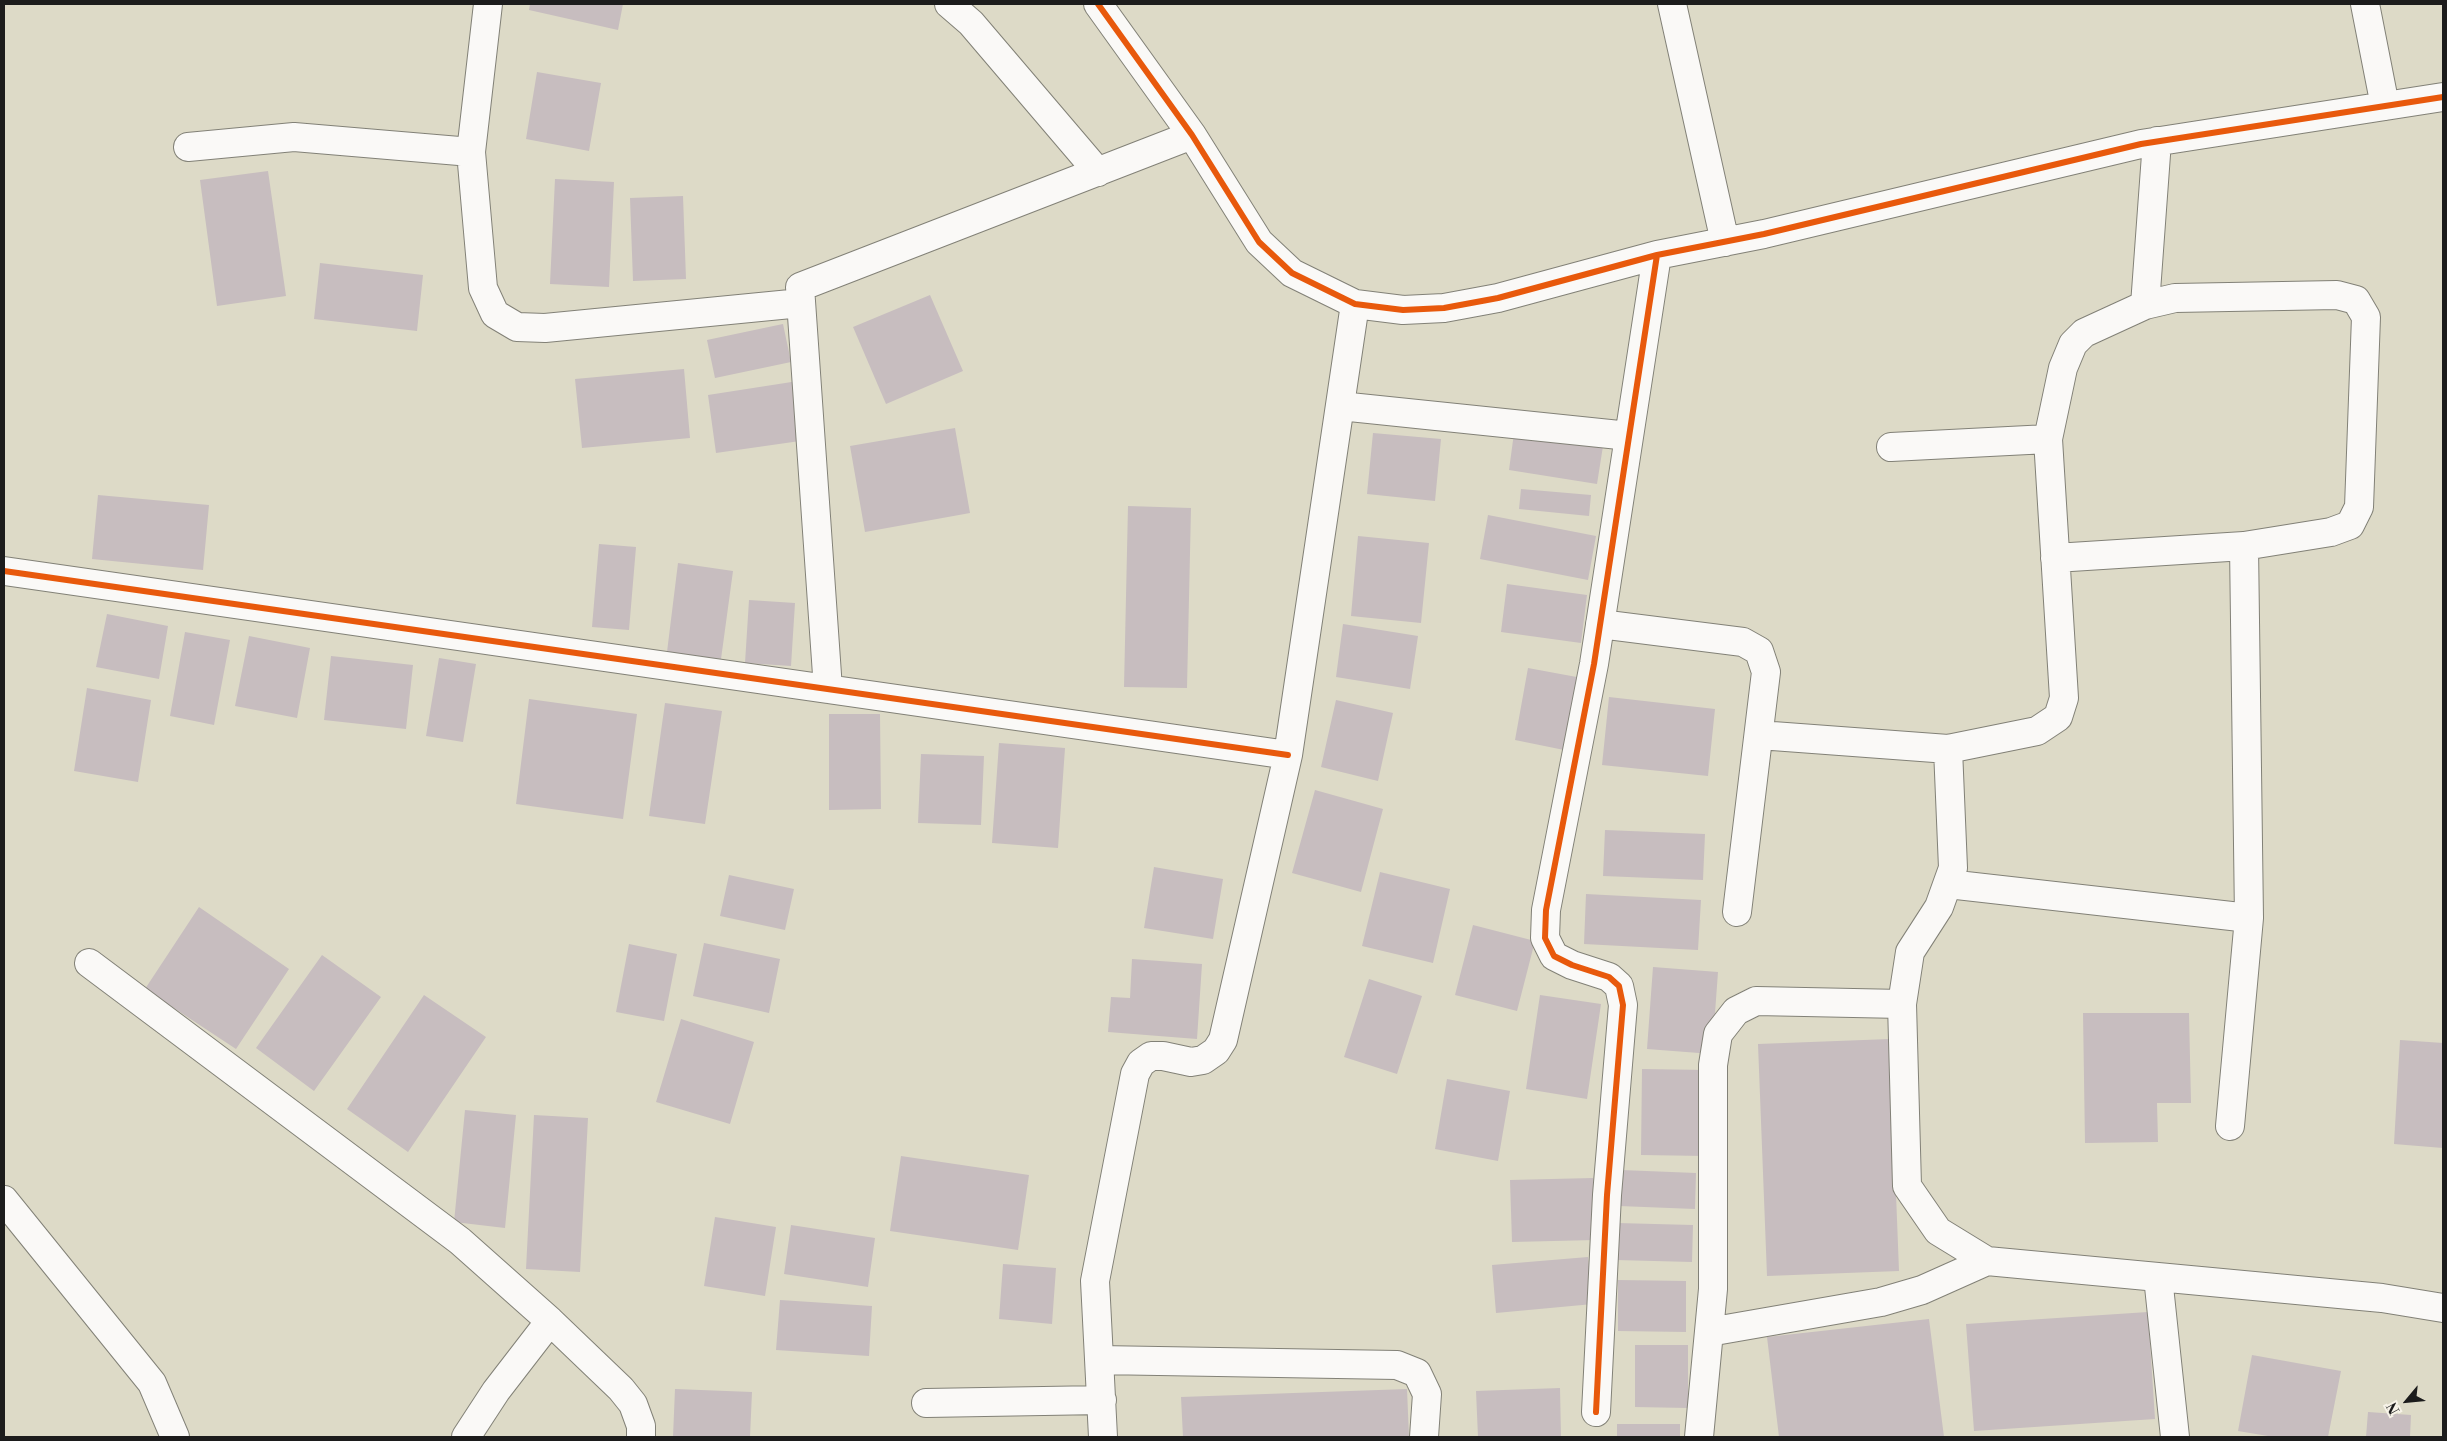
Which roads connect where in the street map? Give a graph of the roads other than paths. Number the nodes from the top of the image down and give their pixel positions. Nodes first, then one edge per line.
1 (488, 4) edge
2 (949, 4) edge
3 (1098, 4) edge
4 (1672, 4) edge
5 (2365, 4) edge
6 (2443, 97) edge
7 (2385, 106) junction
8 (1192, 135) junction
9 (2157, 141) junction
10 (188, 147) dead end
11 (471, 152) junction
12 (1098, 172) junction
13 (1725, 242) junction
14 (1657, 255) junction
15 (801, 303) junction
16 (1356, 304) junction
17 (2145, 305) junction
18 (1340, 406) junction
19 (1630, 436) junction
20 (2048, 439) junction
21 (1891, 447) dead end
22 (2244, 546) junction
23 (2055, 558) junction
24 (4, 571) edge
25 (1600, 624) junction
26 (828, 689) junction
27 (1759, 735) junction
28 (1948, 749) junction
29 (1288, 755) junction
30 (1948, 884) junction
31 (1737, 912) dead end
32 (2249, 918) junction
33 (89, 963) dead end
34 (1902, 1004) junction
35 (2230, 1126) dead end
36 (4, 1200) edge
37 (1987, 1261) junction
38 (2158, 1277) junction
39 (2443, 1308) edge
40 (550, 1321) junction
41 (1709, 1332) junction
42 (1099, 1360) junction
43 (1102, 1400) junction
44 (926, 1403) dead end
45 (1596, 1412) dead end
46 (175, 1437) edge
47 (466, 1437) edge
48 (641, 1437) edge
49 (1103, 1437) edge
50 (1424, 1437) edge
51 (1699, 1437) edge
52 (2175, 1437) edge

1 - 11 street
2 - 12 street
3 - 8 street
4 - 13 street
5 - 7 street
6 - 7 street
7 - 9 street
8 - 12 street
8 - 16 street
9 - 13 street
9 - 17 street
10 - 11 street
11 - 15 street
12 - 15 street
13 - 14 street
14 - 16 street
14 - 19 street
15 - 26 street
16 - 18 street
17 - 20 street
17 - 22 street
18 - 19 street
18 - 29 street
19 - 25 street
20 - 21 street
20 - 23 street
22 - 23 street
22 - 32 street
23 - 28 street
24 - 26 street
25 - 27 street
25 - 45 street
26 - 29 street
27 - 28 street
27 - 31 street
28 - 30 street
29 - 42 street
30 - 32 street
30 - 34 street
32 - 35 street
33 - 40 street
34 - 37 street
34 - 41 street
36 - 46 street
37 - 38 street
37 - 41 street
38 - 39 street
38 - 52 street
40 - 47 street
40 - 48 street
41 - 51 street
42 - 43 street
42 - 50 street
43 - 44 street
43 - 49 street

